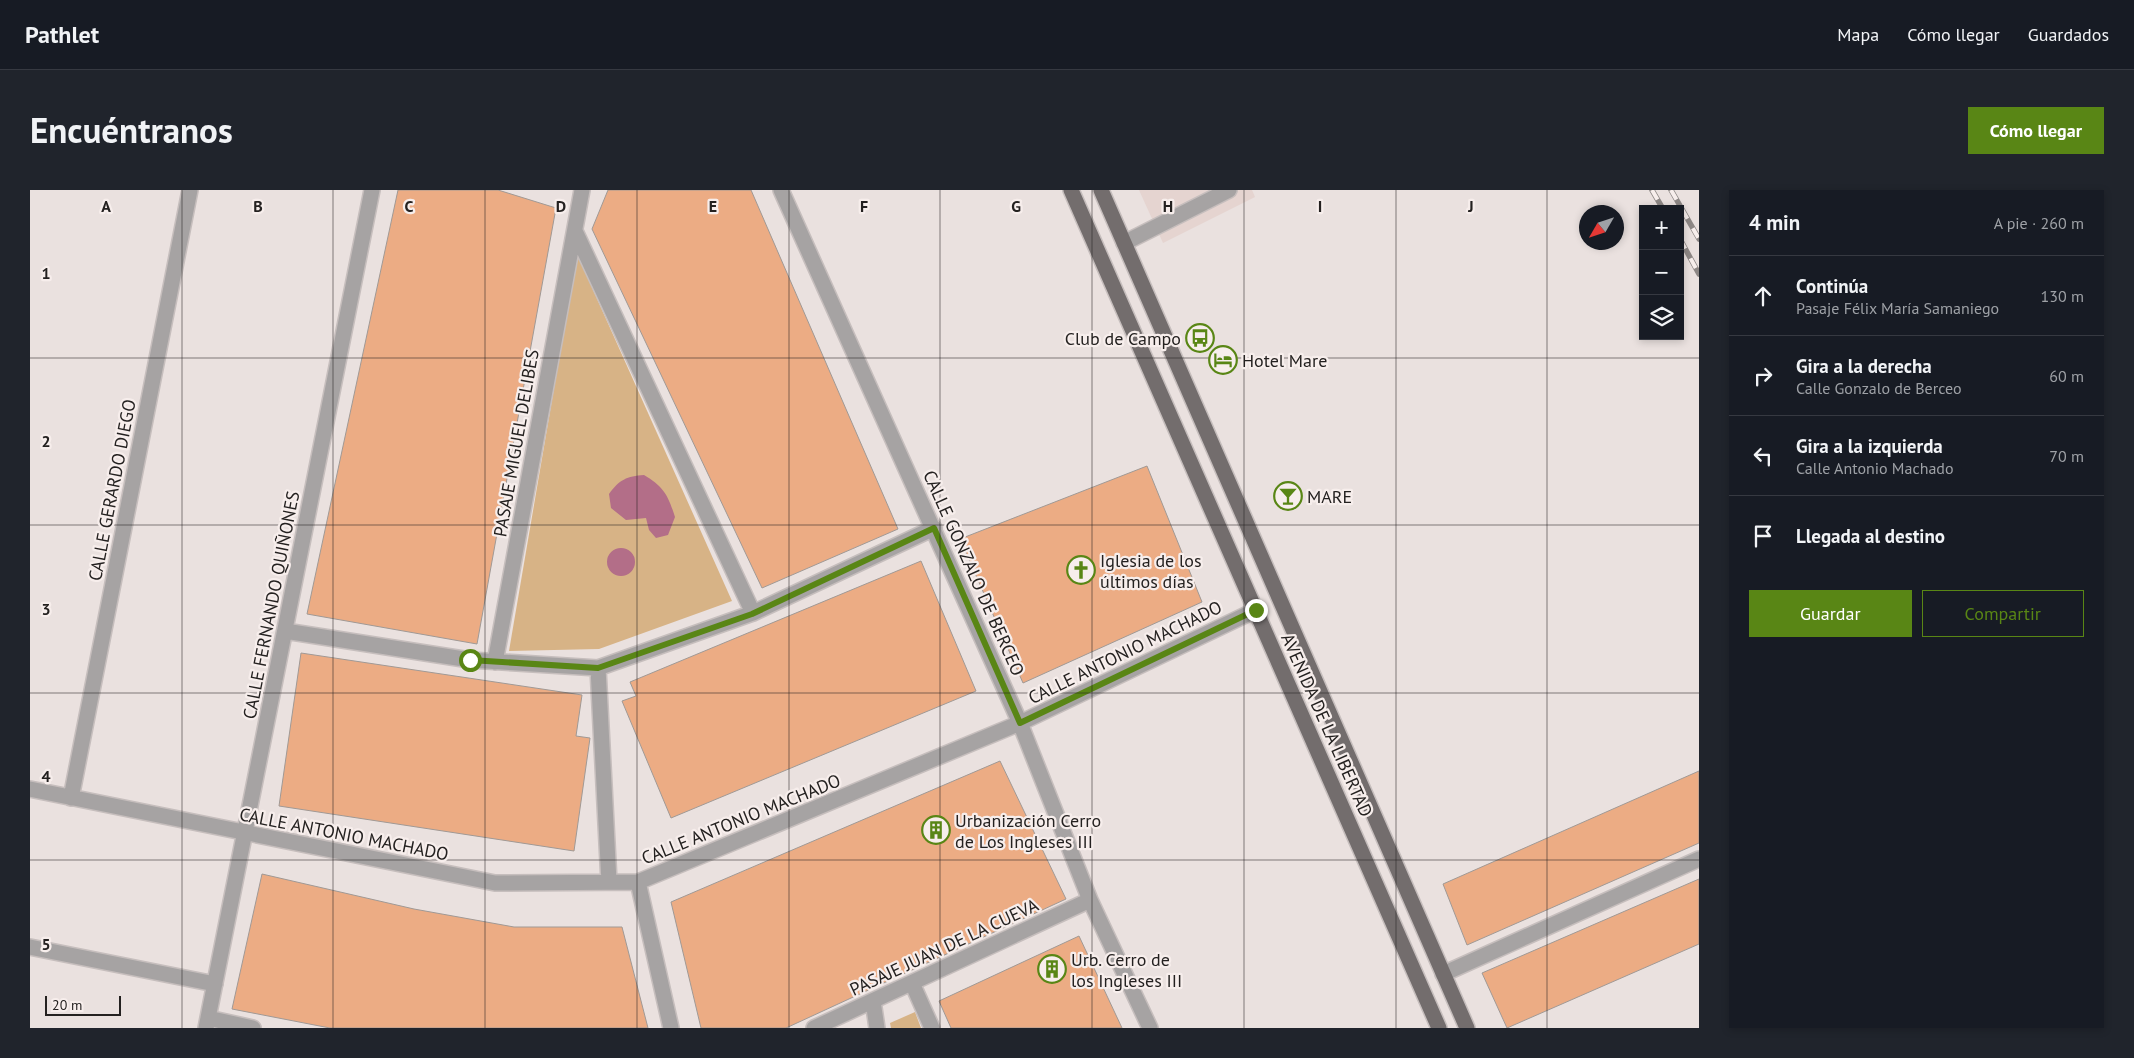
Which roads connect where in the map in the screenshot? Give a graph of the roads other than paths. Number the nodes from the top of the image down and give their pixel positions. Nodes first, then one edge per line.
1 (190, 190) edge
2 (372, 190) edge
3 (582, 190) edge
4 (781, 190) edge
5 (1071, 190) edge
6 (1101, 190) edge
7 (1229, 190) edge
8 (574, 231) junction
9 (1124, 244) junction
10 (934, 528) junction
11 (1256, 610) junction
12 (752, 614) junction
13 (285, 631) junction
14 (495, 662) junction
15 (598, 668) junction
16 (1020, 723) junction
17 (30, 789) edge
18 (71, 798) junction
19 (246, 834) junction
20 (1699, 859) edge
21 (609, 882) junction
22 (638, 882) junction
23 (1090, 900) junction
24 (30, 948) edge
25 (1443, 974) junction
26 (912, 983) junction
27 (215, 984) junction
28 (873, 1000) junction
29 (207, 1023) edge
30 (253, 1028) edge
31 (671, 1028) edge
32 (814, 1028) edge
33 (877, 1028) edge
34 (932, 1028) edge
35 (1150, 1028) edge
36 (1439, 1028) edge
37 (1467, 1028) edge

1 - 18 street, CALLE GERARDO DIEGO
2 - 13 street, CALLE FERNANDO QUIÑONES
3 - 8 street, PASAJE MIGUEL DELIBES
4 - 10 street, CALLE GONZALO DE BERCEO
5 - 11 main road, AVENIDA DE LA LIBERTAD
6 - 9 main road, AVENIDA DE LA LIBERTAD
7 - 9 street
8 - 12 street
8 - 14 street, PASAJE MIGUEL DELIBES
9 - 25 main road, AVENIDA DE LA LIBERTAD
10 - 12 street
10 - 16 street, CALLE GONZALO DE BERCEO
11 - 16 street, CALLE ANTONIO MACHADO
11 - 36 main road, AVENIDA DE LA LIBERTAD
12 - 15 street
13 - 14 street
13 - 19 street, CALLE FERNANDO QUIÑONES
14 - 15 street
15 - 21 street
16 - 22 street, CALLE ANTONIO MACHADO
16 - 23 street, CALLE GONZALO DE BERCEO
17 - 18 street, CALLE ANTONIO MACHADO
18 - 19 street, CALLE ANTONIO MACHADO
19 - 21 street, CALLE ANTONIO MACHADO
19 - 27 street, CALLE FERNANDO QUIÑONES
20 - 25 street
21 - 22 street, CALLE ANTONIO MACHADO
22 - 31 street
23 - 26 street, PASAJE JUAN DE LA CUEVA
23 - 35 street, CALLE GONZALO DE BERCEO
24 - 27 street
25 - 37 main road, AVENIDA DE LA LIBERTAD
26 - 28 street, PASAJE JUAN DE LA CUEVA
26 - 34 street
27 - 29 street, CALLE FERNANDO QUIÑONES
28 - 32 street, PASAJE JUAN DE LA CUEVA
28 - 33 street
29 - 30 street

